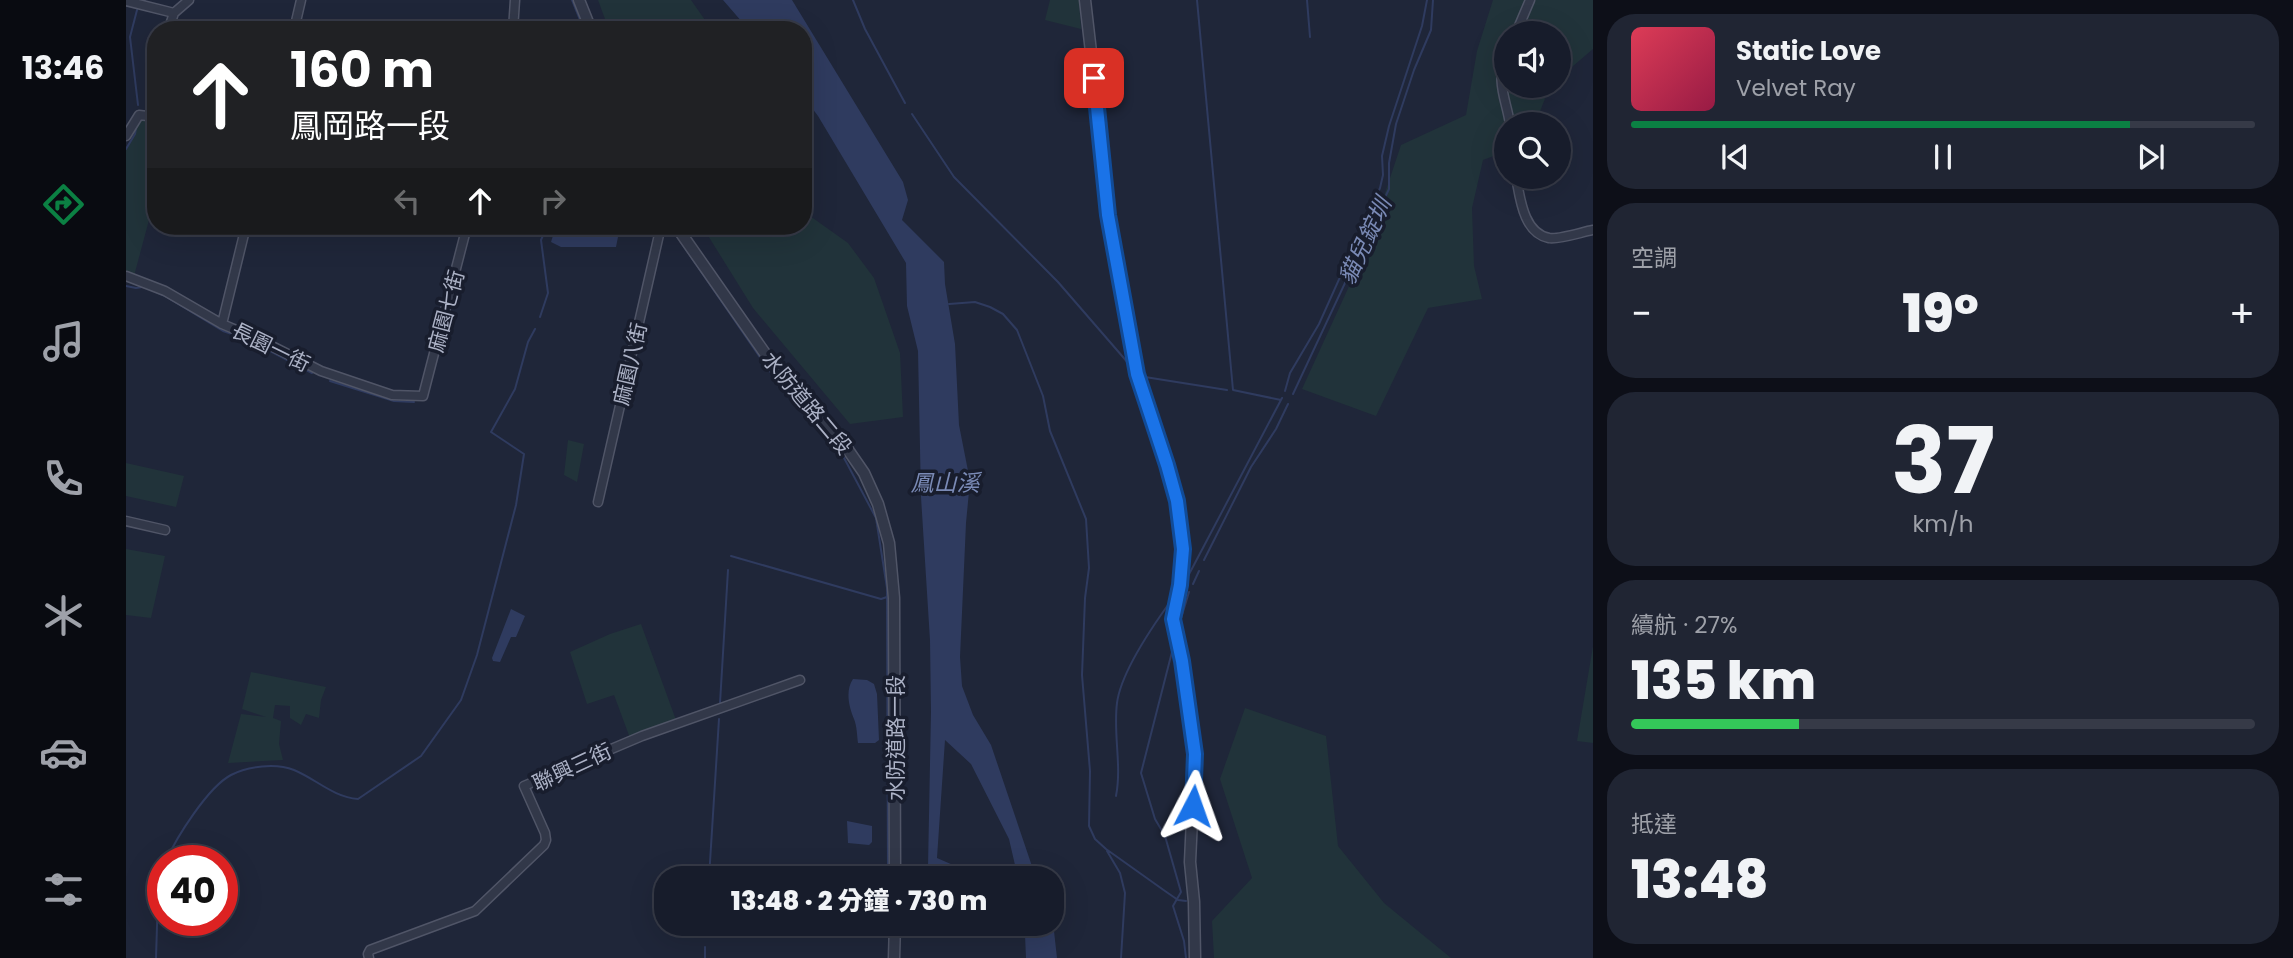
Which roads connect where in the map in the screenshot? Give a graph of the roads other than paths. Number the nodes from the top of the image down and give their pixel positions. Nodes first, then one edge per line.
1 (189, 0) edge
2 (301, 0) edge
3 (515, 0) edge
4 (579, 0) edge
5 (1085, 0) edge
6 (1531, 0) edge
7 (126, 1) edge
8 (174, 13) junction
9 (170, 21) edge
10 (296, 21) edge
11 (514, 21) edge
12 (587, 21) edge
13 (1521, 21) edge
14 (147, 116) edge
15 (126, 136) edge
16 (1519, 189) edge
17 (1593, 230) edge
18 (244, 235) edge
19 (465, 235) edge
20 (659, 235) edge
21 (682, 235) edge
22 (126, 276) edge
23 (222, 324) junction
24 (423, 396) joint
25 (598, 502) dead end
26 (126, 521) edge
27 (164, 530) dead end
28 (894, 598) joint
29 (800, 680) dead end
30 (895, 866) edge
31 (895, 936) edge
32 (369, 958) edge
33 (894, 958) edge
34 (1195, 958) edge

1 - 8 street
2 - 10 street
3 - 11 street
4 - 12 street
5 - 34 street
6 - 13 street
7 - 8 street
8 - 9 street
14 - 15 street
16 - 17 street
18 - 23 street
19 - 24 street, 麻園七街
20 - 25 street, 麻園八街
21 - 28 street, 水防道路二段
22 - 23 street, 長園一街
23 - 24 street, 長園一街
26 - 27 street
28 - 30 street, 水防道路一段
29 - 32 street, 聯興三街
31 - 33 street

